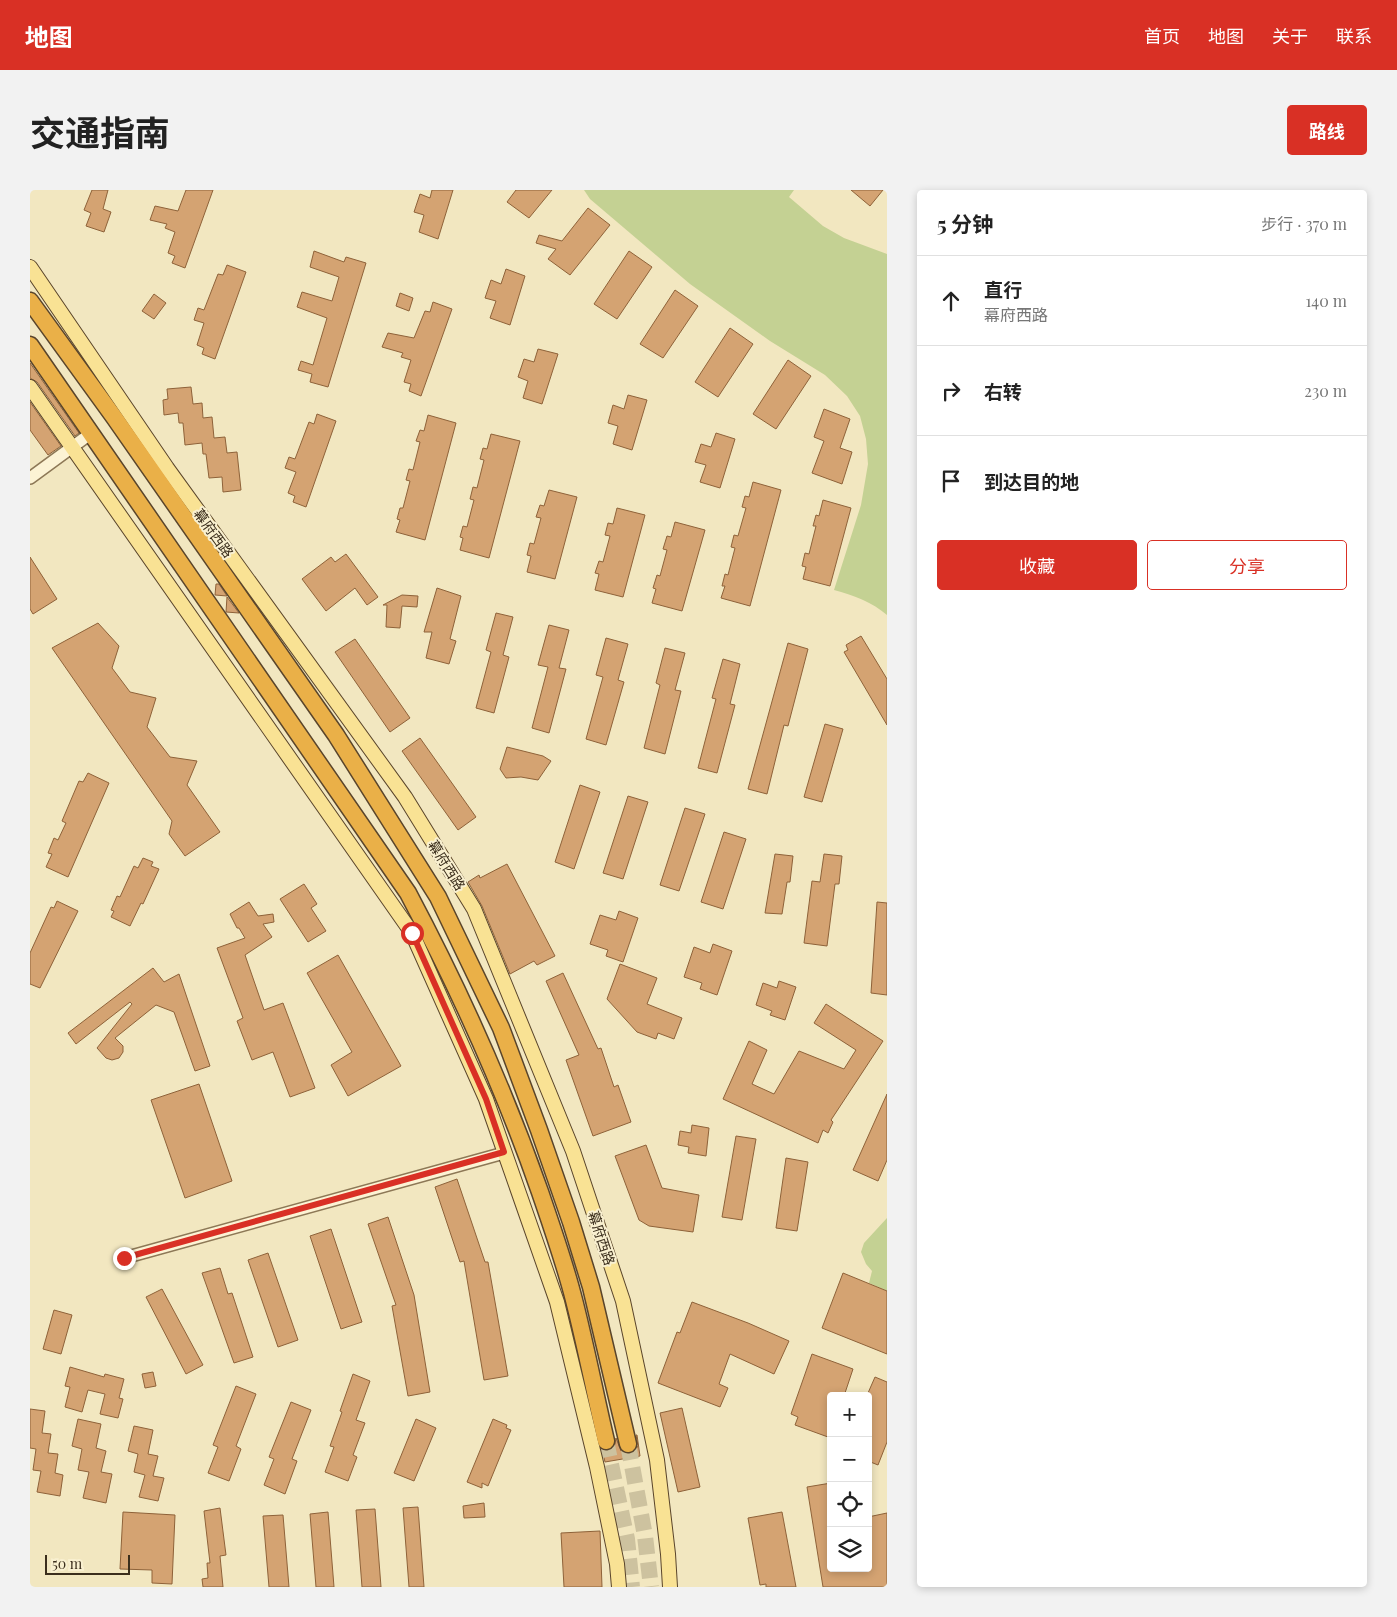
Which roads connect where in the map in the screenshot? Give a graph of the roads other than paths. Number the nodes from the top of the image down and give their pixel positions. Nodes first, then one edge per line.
1 (30, 267) edge
2 (30, 301) edge
3 (30, 345) edge
4 (30, 387) edge
5 (90, 434) junction
6 (72, 447) junction
7 (30, 478) edge
8 (504, 1152) junction
9 (124, 1258) dead end
10 (606, 1441) tunnel mouth
11 (628, 1444) tunnel mouth
12 (668, 1554) junction
13 (620, 1587) edge
14 (670, 1587) edge
15 (679, 1587) edge

1 - 12 main road, 幕府西路
2 - 11 highway, 幕府西路
3 - 5 highway
4 - 6 main road
5 - 6 street
5 - 10 highway
6 - 7 street
6 - 8 main road
8 - 9 street
8 - 13 main road
12 - 14 main road
12 - 15 main road

